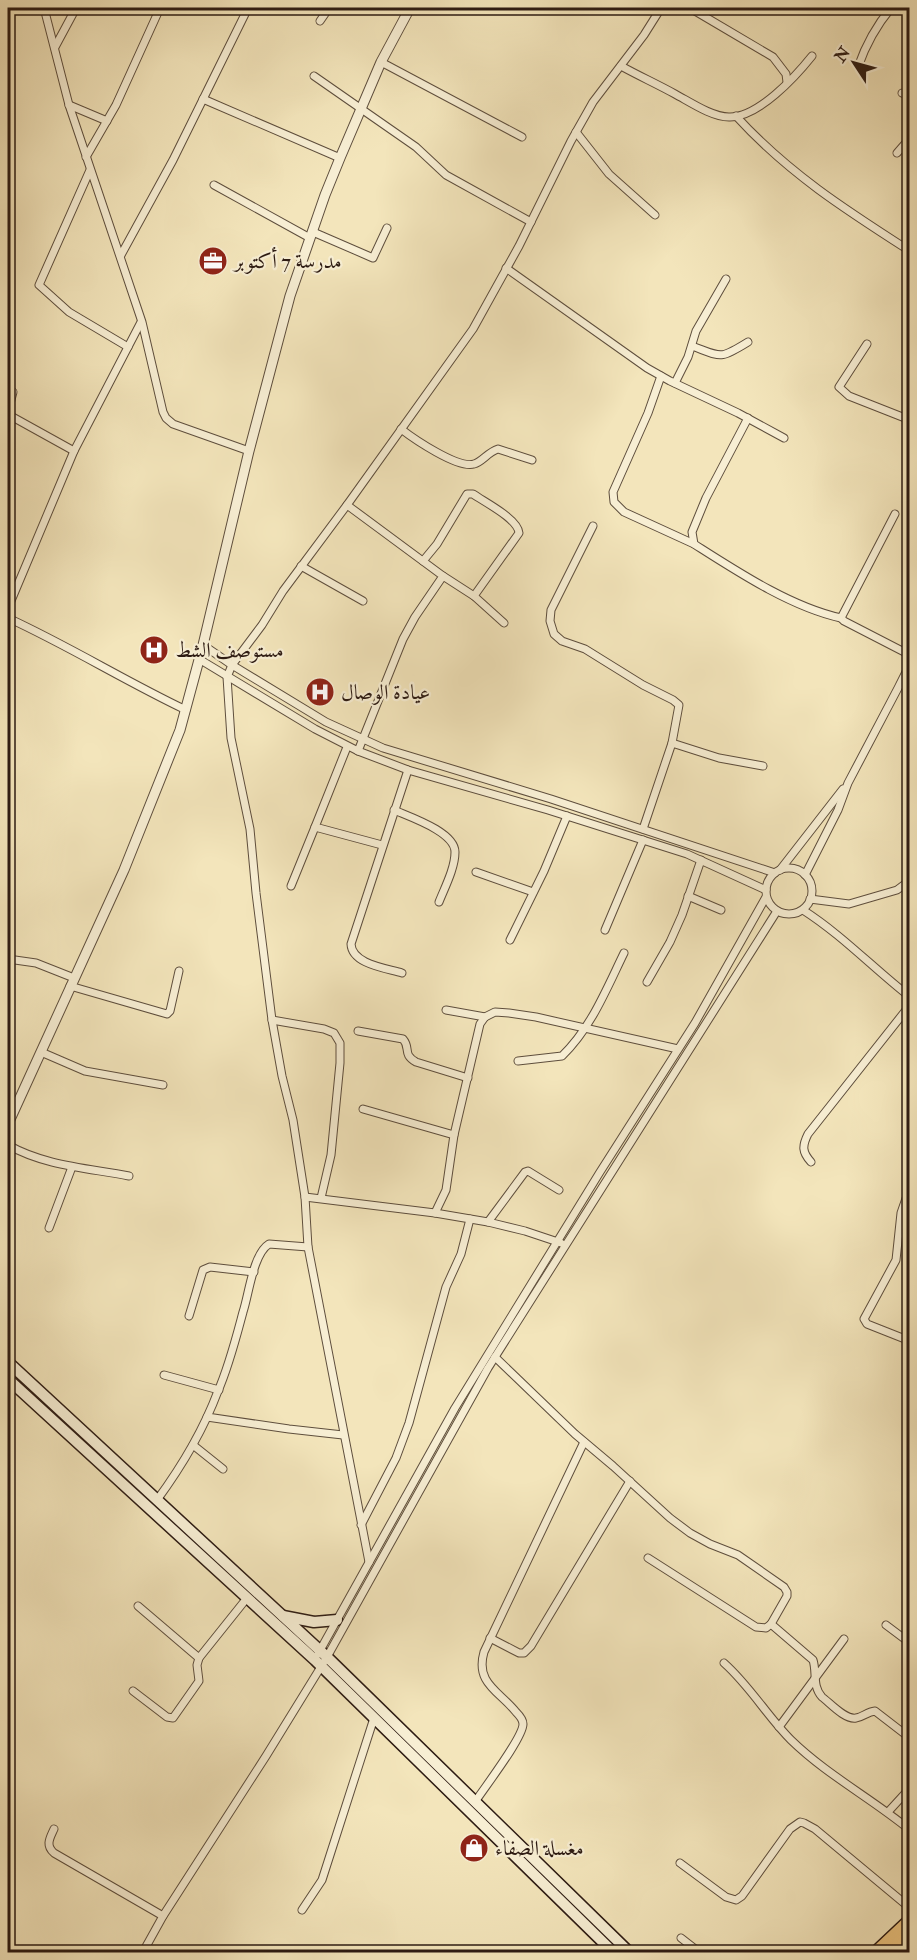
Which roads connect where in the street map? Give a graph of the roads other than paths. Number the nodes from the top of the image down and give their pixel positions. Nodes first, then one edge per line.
1 (44, 8) edge
2 (76, 8) edge
3 (160, 8) edge
4 (248, 8) edge
5 (329, 8) edge
6 (410, 8) edge
7 (661, 8) edge
8 (690, 8) edge
9 (891, 8) edge
10 (320, 21) dead end
11 (55, 47) junction
12 (812, 56) dead end
13 (381, 62) junction
14 (621, 66) junction
15 (858, 67) dead end
16 (314, 76) dead end
17 (787, 82) junction
18 (203, 99) junction
19 (69, 105) junction
20 (361, 108) junction
21 (736, 116) junction
22 (107, 121) junction
23 (576, 132) junction
24 (522, 136) dead end
25 (909, 138) edge
26 (897, 153) dead end
27 (86, 157) junction
28 (340, 158) junction
29 (90, 170) junction
30 (214, 186) dead end
31 (655, 215) dead end
32 (531, 222) junction
33 (387, 228) dead end
34 (311, 235) junction
35 (909, 251) edge
36 (121, 255) junction
37 (506, 268) junction
38 (726, 279) dead end
39 (142, 322) junction
40 (748, 342) dead end
41 (867, 344) dead end
42 (692, 346) junction
43 (128, 347) junction
44 (662, 376) junction
45 (675, 383) junction
46 (13, 392) dead end
47 (748, 418) junction
48 (909, 420) edge
49 (401, 429) junction
50 (784, 438) dead end
51 (74, 451) junction
52 (249, 452) junction
53 (532, 460) dead end
54 (347, 506) junction
55 (895, 514) dead end
56 (592, 526) dead end
57 (694, 544) junction
58 (423, 561) junction
59 (301, 566) junction
60 (443, 576) junction
61 (474, 596) junction
62 (363, 601) dead end
63 (8, 608) edge
64 (8, 618) edge
65 (841, 618) junction
66 (504, 622) dead end
67 (203, 645) junction
68 (909, 655) edge
69 (199, 659) junction
70 (909, 664) edge
71 (232, 665) junction
72 (226, 677) junction
73 (276, 692) junction
74 (271, 703) junction
75 (186, 710) junction
76 (362, 740) junction
77 (672, 743) junction
78 (347, 747) junction
79 (358, 751) junction
80 (763, 766) dead end
81 (408, 770) junction
82 (848, 783) junction
83 (394, 810) junction
84 (567, 816) junction
85 (315, 828) junction
86 (643, 829) junction
87 (642, 840) junction
88 (382, 845) junction
89 (701, 860) junction
90 (476, 872) dead end
91 (778, 872) junction
92 (805, 875) junction
93 (909, 877) edge
94 (291, 885) dead end
95 (533, 892) junction
96 (766, 893) junction
97 (688, 896) junction
98 (810, 899) junction
99 (439, 902) dead end
100 (721, 910) dead end
101 (803, 910) junction
102 (777, 911) junction
103 (605, 930) dead end
104 (510, 940) dead end
105 (624, 953) dead end
106 (8, 959) edge
107 (179, 971) dead end
108 (402, 973) dead end
109 (72, 982) junction
110 (647, 982) dead end
111 (909, 996) edge
112 (909, 1005) edge
113 (446, 1010) dead end
114 (485, 1017) junction
115 (272, 1020) junction
116 (586, 1029) junction
117 (358, 1030) dead end
118 (678, 1049) junction
119 (40, 1052) junction
120 (518, 1060) dead end
121 (468, 1078) junction
122 (163, 1085) dead end
123 (363, 1109) dead end
124 (8, 1124) edge
125 (454, 1135) junction
126 (8, 1145) edge
127 (811, 1162) dead end
128 (72, 1167) junction
129 (129, 1176) dead end
130 (909, 1187) edge
131 (559, 1190) dead end
132 (305, 1197) junction
133 (321, 1198) junction
134 (435, 1213) junction
135 (470, 1219) junction
136 (488, 1222) junction
137 (49, 1228) dead end
138 (557, 1242) junction
139 (566, 1244) junction
140 (308, 1247) junction
141 (254, 1272) junction
142 (189, 1316) dead end
143 (909, 1341) edge
144 (495, 1358) junction
145 (8, 1362) edge
146 (164, 1375) dead end
147 (8, 1379) edge
148 (219, 1390) junction
149 (207, 1417) junction
150 (343, 1435) junction
151 (584, 1442) junction
152 (193, 1445) junction
153 (223, 1469) dead end
154 (630, 1481) junction
155 (157, 1500) junction
156 (361, 1525) junction
157 (648, 1558) dead end
158 (369, 1562) junction
159 (247, 1598) junction
160 (138, 1606) dead end
161 (283, 1616) junction
162 (337, 1620) junction
163 (771, 1624) junction
164 (886, 1624) dead end
165 (490, 1638) junction
166 (844, 1639) dead end
167 (909, 1643) edge
168 (199, 1658) junction
169 (319, 1661) junction
170 (724, 1663) dead end
171 (815, 1677) junction
172 (133, 1690) dead end
173 (374, 1718) junction
174 (779, 1727) junction
175 (909, 1738) edge
176 (909, 1788) edge
177 (475, 1802) junction
178 (888, 1812) junction
179 (54, 1829) dead end
180 (909, 1830) edge
181 (680, 1863) dead end
182 (909, 1908) edge
183 (302, 1910) dead end
184 (163, 1917) junction
185 (909, 1919) edge
186 (909, 1930) edge
187 (681, 1938) dead end
188 (143, 1953) edge
189 (613, 1953) edge
190 (628, 1953) edge
191 (699, 1953) edge
192 (875, 1953) edge
193 (886, 1953) edge

1 - 11 street
2 - 11 street
3 - 22 street
4 - 18 street
5 - 10 street
6 - 13 street
7 - 14 street
8 - 17 street
9 - 15 street
11 - 19 street
12 - 17 street
13 - 20 street
13 - 24 street
14 - 21 street
14 - 23 street
16 - 20 street
17 - 21 street
18 - 28 street
18 - 36 street
19 - 22 street
19 - 27 street
20 - 28 street
20 - 32 street
21 - 35 street
22 - 27 street
23 - 31 street
23 - 32 street
25 - 26 street
27 - 29 street
28 - 34 street
29 - 36 street
29 - 43 street
30 - 34 street
32 - 37 street
33 - 34 street
34 - 52 street
36 - 39 street
37 - 44 street
37 - 49 street
38 - 42 street
39 - 43 street
39 - 52 street
40 - 42 street
41 - 48 street
42 - 45 street
43 - 51 street
44 - 45 street
44 - 57 street
45 - 47 street
46 - 51 street
47 - 50 street
47 - 57 street
49 - 53 street
49 - 54 street
51 - 63 street
52 - 67 street
54 - 58 street
54 - 59 street
55 - 65 street
56 - 77 street
57 - 65 street
58 - 60 street
58 - 61 street
59 - 62 street
59 - 71 street
60 - 61 street
60 - 76 street
61 - 66 street
64 - 75 street
65 - 68 street
67 - 69 street
67 - 71 street
69 - 72 street
69 - 75 street
70 - 82 street
71 - 72 street
71 - 73 street
72 - 74 street
72 - 115 street
73 - 74 street
73 - 76 street
74 - 78 street
75 - 109 street
76 - 79 street
76 - 86 street
77 - 80 street
77 - 86 street
78 - 79 street
78 - 85 street
79 - 81 street
81 - 83 street
81 - 84 street
82 - 91 street
82 - 92 street
83 - 88 street
83 - 99 street
84 - 87 street
84 - 95 street
85 - 88 street
85 - 94 street
86 - 91 street
87 - 89 street
87 - 103 street
88 - 108 street
89 - 96 street
89 - 97 street
90 - 95 street
91 - 92 street
91 - 96 street
92 - 98 street
93 - 98 street
95 - 104 street
96 - 102 street
96 - 118 street
97 - 100 street
97 - 110 street
98 - 101 street
101 - 102 street
101 - 111 street
102 - 139 street
105 - 116 street
106 - 109 street
107 - 109 street
109 - 119 street
112 - 127 street
113 - 114 street
114 - 116 street
114 - 121 street
115 - 132 street
115 - 133 street
116 - 118 street
116 - 120 street
117 - 121 street
118 - 138 street
119 - 122 street
119 - 124 street
121 - 125 street
123 - 125 street
125 - 134 street
126 - 128 street
128 - 129 street
128 - 137 street
130 - 143 street
131 - 136 street
132 - 133 street
132 - 140 street
133 - 134 street
134 - 135 street
135 - 136 street
135 - 156 street
136 - 138 street
138 - 139 street
138 - 158 street
139 - 144 street
140 - 141 street
140 - 150 street
141 - 142 street
141 - 148 street
144 - 151 street
144 - 169 street
145 - 155 main road
146 - 148 street
147 - 159 main road
148 - 149 street
149 - 150 street
149 - 152 street
150 - 156 street
151 - 154 street
151 - 165 street
152 - 153 street
152 - 155 street
154 - 163 street
154 - 165 street
155 - 161 main road
156 - 158 street
157 - 163 street
158 - 162 street
159 - 168 street
159 - 169 main road
160 - 168 street
161 - 162 main road
161 - 169 main road
162 - 169 street
163 - 171 street
164 - 167 street
165 - 177 street
166 - 171 street
168 - 172 street
169 - 173 main road
169 - 177 main road
169 - 184 street
170 - 174 street
171 - 174 street
171 - 175 street
173 - 183 street
173 - 189 main road
174 - 178 street
176 - 178 street
177 - 190 main road
178 - 180 street
179 - 184 street
181 - 182 street
184 - 188 street
185 - 192 main road
186 - 193 main road
187 - 191 street

